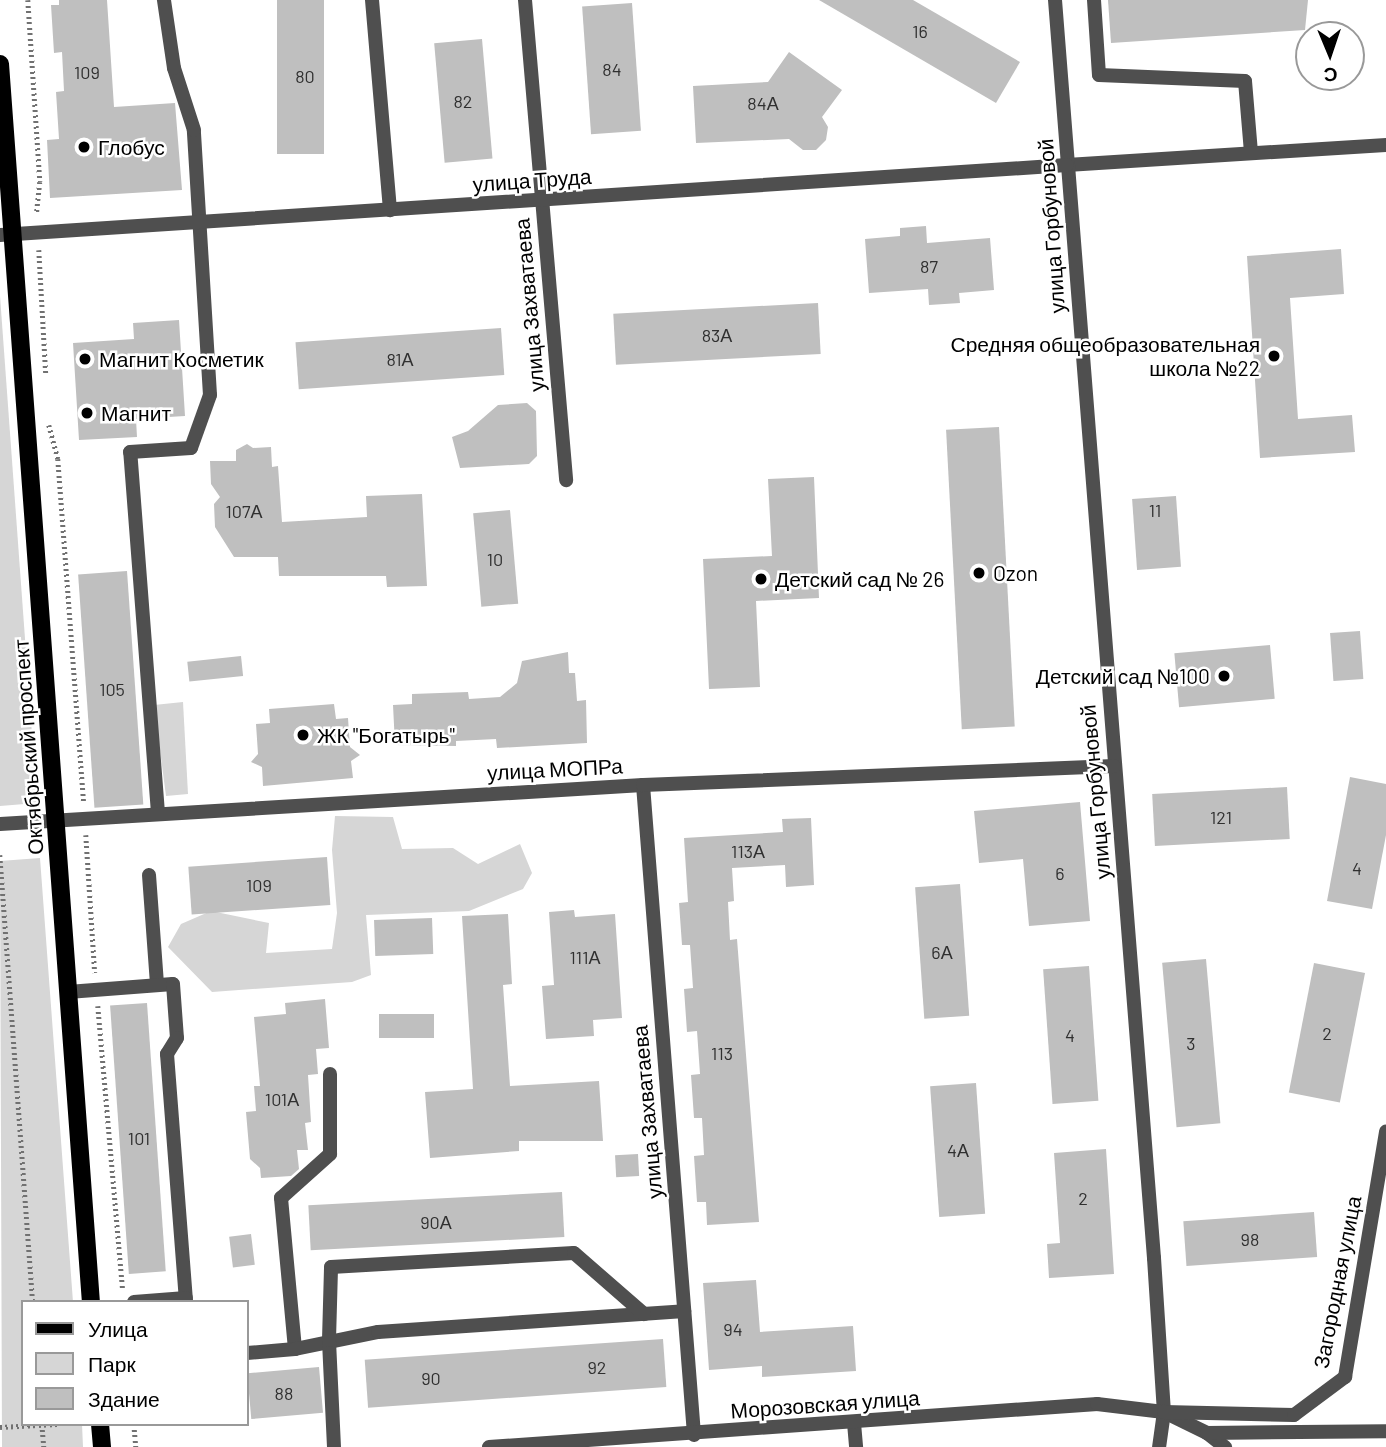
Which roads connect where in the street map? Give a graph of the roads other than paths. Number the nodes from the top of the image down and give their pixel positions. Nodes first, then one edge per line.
1 (164, 0) edge
2 (372, 0) edge
3 (525, 0) edge
4 (1055, 0) edge
5 (1094, 0) edge
6 (0, 64) edge
7 (1386, 145) edge
8 (1251, 153) junction
9 (1067, 165) junction
10 (541, 200) junction
11 (390, 210) junction
12 (200, 222) junction
13 (6, 235) edge
14 (566, 480) dead end
15 (1114, 766) junction
16 (643, 785) junction
17 (158, 814) junction
18 (56, 820) junction
19 (0, 824) edge
20 (149, 876) dead end
21 (157, 985) junction
22 (68, 992) junction
23 (330, 1074) dead end
24 (1386, 1131) edge
25 (91, 1300) edge
26 (186, 1300) edge
27 (684, 1311) junction
28 (644, 1314) junction
29 (329, 1340) junction
30 (295, 1349) junction
31 (248, 1353) edge
32 (1164, 1412) junction
33 (854, 1423) junction
34 (100, 1426) edge
35 (1386, 1431) edge
36 (1207, 1433) junction
37 (694, 1435) junction
38 (654, 1442) edge
39 (102, 1447) edge
40 (334, 1447) edge
41 (489, 1447) edge
42 (856, 1447) edge
43 (1159, 1447) edge
44 (1225, 1447) edge

1 - 12 street
2 - 11 street
3 - 10 street, улица Захватаева
4 - 9 street, улица Горбуновой
5 - 8 street
6 - 13 main road, Октябрьский проспект
7 - 8 street, улица Труда
8 - 9 street, улица Труда
9 - 10 street, улица Труда
9 - 15 street, улица Горбуновой
10 - 11 street, улица Труда
10 - 14 street, улица Захватаева
11 - 12 street, улица Труда
12 - 13 street, улица Труда
12 - 17 street
13 - 18 main road, Октябрьский проспект
15 - 16 street, улица МОПРа
15 - 32 street, улица Горбуновой
16 - 17 street, улица МОПРа
16 - 27 street, улица Захватаева
17 - 18 street, улица МОПРа
18 - 19 street, улица МОПРа
18 - 22 main road, Октябрьский проспект
20 - 21 street
21 - 22 street
21 - 26 street
22 - 25 main road, Октябрьский проспект
23 - 30 street
24 - 32 street, Загородная улица
27 - 28 street
27 - 37 street, улица Захватаева
28 - 29 street
28 - 29 street
29 - 30 street
29 - 40 street
30 - 31 street
32 - 33 street, Морозовская улица
32 - 36 street
32 - 43 street, улица Горбуновой
33 - 37 street, Морозовская улица
33 - 42 street
34 - 39 main road
35 - 36 street
36 - 44 street
37 - 38 street, Морозовская улица
38 - 41 street, Морозовская улица

